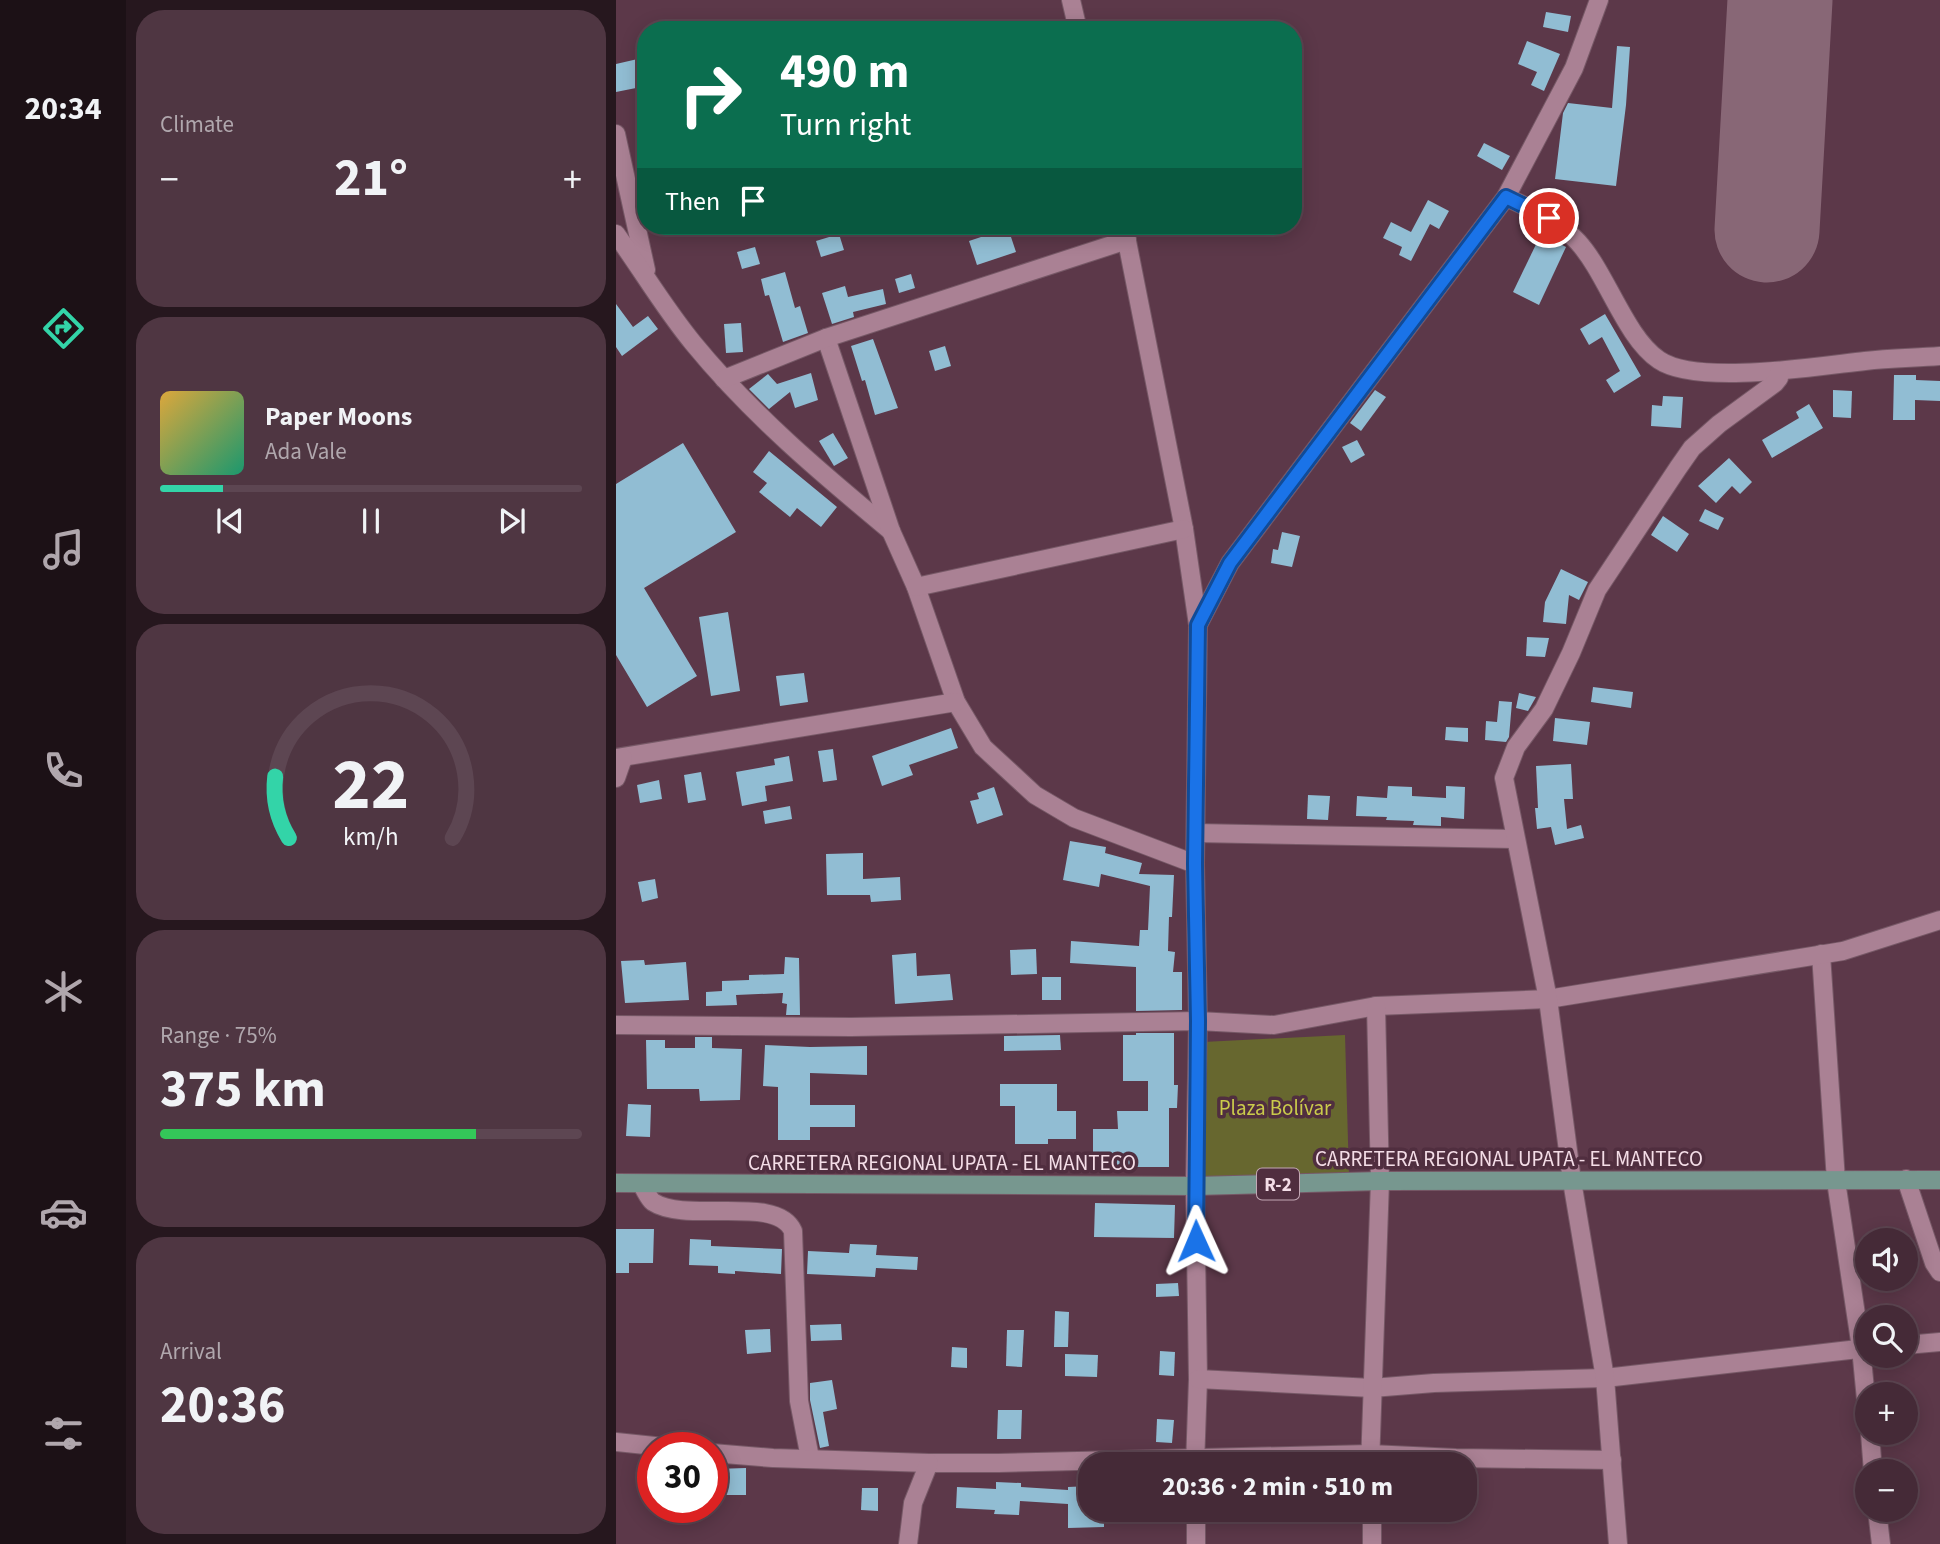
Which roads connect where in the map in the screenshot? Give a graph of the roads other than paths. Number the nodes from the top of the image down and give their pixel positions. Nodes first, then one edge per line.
1 (1071, 0) edge
2 (1600, 0) edge
3 (1076, 21) edge
4 (616, 134) edge
5 (1506, 197) junction
6 (637, 231) edge
7 (616, 234) edge
8 (638, 235) edge
9 (1119, 235) edge
10 (1125, 235) edge
11 (647, 277) junction
12 (826, 338) junction
13 (1940, 356) edge
14 (1779, 371) junction
15 (724, 379) junction
16 (1184, 528) junction
17 (891, 531) junction
18 (916, 587) junction
19 (1198, 625) junction
20 (956, 702) junction
21 (620, 758) edge
22 (616, 778) edge
23 (1196, 833) junction
24 (1515, 839) junction
25 (1195, 864) junction
26 (1940, 920) edge
27 (1821, 954) junction
28 (1548, 999) junction
29 (1377, 1006) junction
30 (1198, 1021) junction
31 (616, 1025) edge
32 (1906, 1180) junction
33 (1940, 1180) edge
34 (1380, 1181) junction
35 (1572, 1181) junction
36 (1836, 1181) junction
37 (616, 1183) edge
38 (641, 1184) junction
39 (1195, 1186) junction
40 (1940, 1272) edge
41 (1857, 1305) edge
42 (1940, 1342) edge
43 (1918, 1344) edge
44 (1855, 1349) edge
45 (1605, 1378) junction
46 (1198, 1379) junction
47 (1372, 1388) junction
48 (616, 1441) edge
49 (637, 1444) edge
50 (1195, 1452) edge
51 (1370, 1452) edge
52 (728, 1454) edge
53 (810, 1458) junction
54 (1477, 1458) edge
55 (1612, 1460) junction
56 (1078, 1462) edge
57 (929, 1463) junction
58 (1196, 1522) edge
59 (1372, 1522) edge
60 (1878, 1522) edge
61 (908, 1544) edge
62 (1196, 1544) edge
63 (1373, 1544) edge
64 (1618, 1544) edge
65 (1881, 1544) edge

1 - 3 street
2 - 5 street
4 - 6 street
5 - 14 street
5 - 19 street
7 - 11 street
8 - 11 street
9 - 12 street
10 - 16 street
11 - 15 street
12 - 15 street
12 - 17 street
13 - 14 street
14 - 24 street
15 - 17 street
16 - 18 street
16 - 19 street
17 - 18 street
18 - 20 street
19 - 23 street
20 - 21 street
20 - 25 street
21 - 22 street
23 - 24 street
23 - 25 street
24 - 28 street
25 - 30 street
26 - 27 street
27 - 28 street
27 - 36 street
28 - 29 street
28 - 35 street
29 - 30 street
29 - 34 street
30 - 31 street
30 - 39 street
32 - 33 main road, CARRETERA REGIONAL UPATA - EL MANTECO / R-2
32 - 36 main road, CARRETERA REGIONAL UPATA - EL MANTECO / R-2
32 - 40 street
34 - 35 main road, CARRETERA REGIONAL UPATA - EL MANTECO / R-2
34 - 39 main road, CARRETERA REGIONAL UPATA - EL MANTECO / R-2
34 - 47 street
35 - 36 main road, CARRETERA REGIONAL UPATA - EL MANTECO / R-2
35 - 45 street
36 - 41 street
37 - 38 main road, CARRETERA REGIONAL UPATA - EL MANTECO / R-2
38 - 39 main road, CARRETERA REGIONAL UPATA - EL MANTECO / R-2
38 - 53 street
39 - 46 street
42 - 43 street
44 - 45 street
45 - 47 street
45 - 55 street
46 - 47 street
46 - 50 street
47 - 51 street
48 - 49 street
52 - 53 street
53 - 57 street
54 - 55 street
55 - 64 street
56 - 57 street
57 - 61 street
58 - 62 street
59 - 63 street
60 - 65 street

